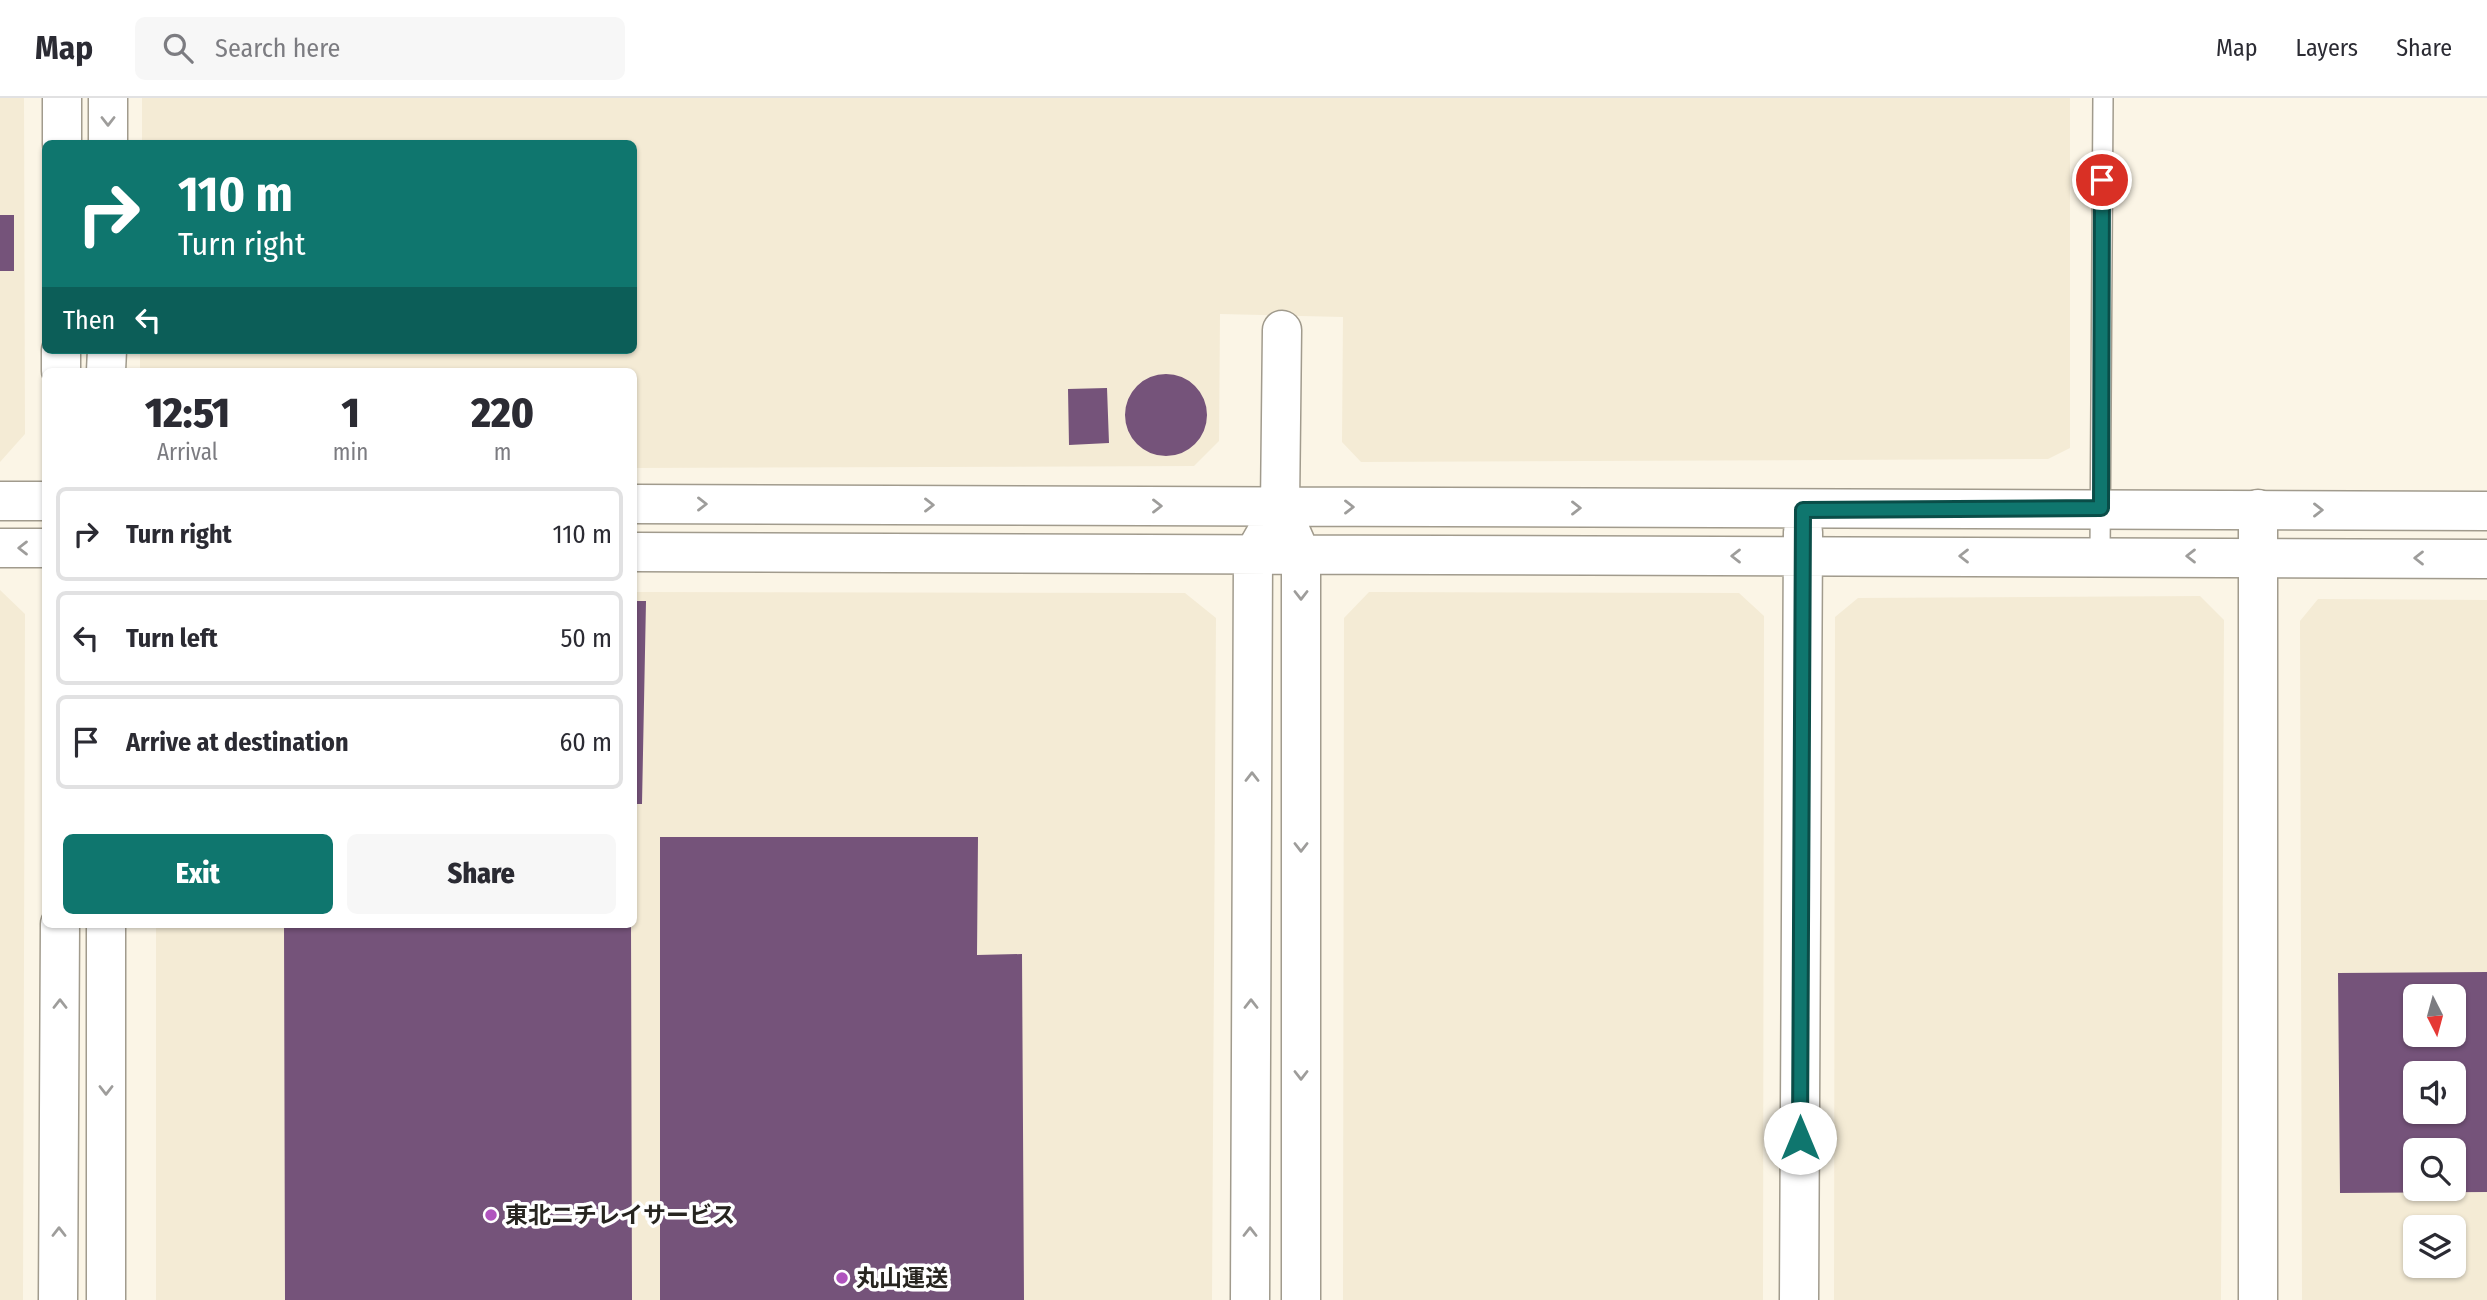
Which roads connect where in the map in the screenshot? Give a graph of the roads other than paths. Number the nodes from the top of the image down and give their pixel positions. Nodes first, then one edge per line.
1 (62, 98) edge
2 (108, 98) edge
3 (2103, 98) edge
4 (62, 140) edge
5 (108, 140) edge
6 (1282, 330) dead end
7 (0, 501) edge
8 (42, 501) edge
9 (637, 504) edge
10 (1280, 507) junction
11 (2101, 508) junction
12 (2258, 509) junction
13 (1803, 510) junction
14 (2487, 511) edge
15 (0, 548) edge
16 (42, 548) edge
17 (637, 552) edge
18 (1301, 555) junction
19 (1253, 556) junction
20 (1803, 556) junction
21 (2100, 556) junction
22 (2259, 557) junction
23 (2487, 559) edge
24 (60, 928) edge
25 (106, 928) edge
26 (58, 1300) edge
27 (106, 1300) edge
28 (1250, 1300) edge
29 (1301, 1300) edge
30 (1799, 1300) edge
31 (2258, 1300) edge

1 - 4 street
2 -> 5 street
3 - 11 lane
6 - 10 street
7 - 8 street
9 -> 10 street
10 -> 13 street
10 - 18 street
10 - 19 street
11 - 12 street
11 - 13 street
11 - 21 lane
12 -> 14 street
12 - 22 street
13 - 20 street
16 -> 15 street
17 - 19 street
18 - 19 street
20 -> 18 street
18 -> 29 street
28 -> 19 street
21 -> 20 street
20 - 30 street
22 -> 21 street
23 -> 22 street
22 - 31 street
26 -> 24 street
25 -> 27 street

